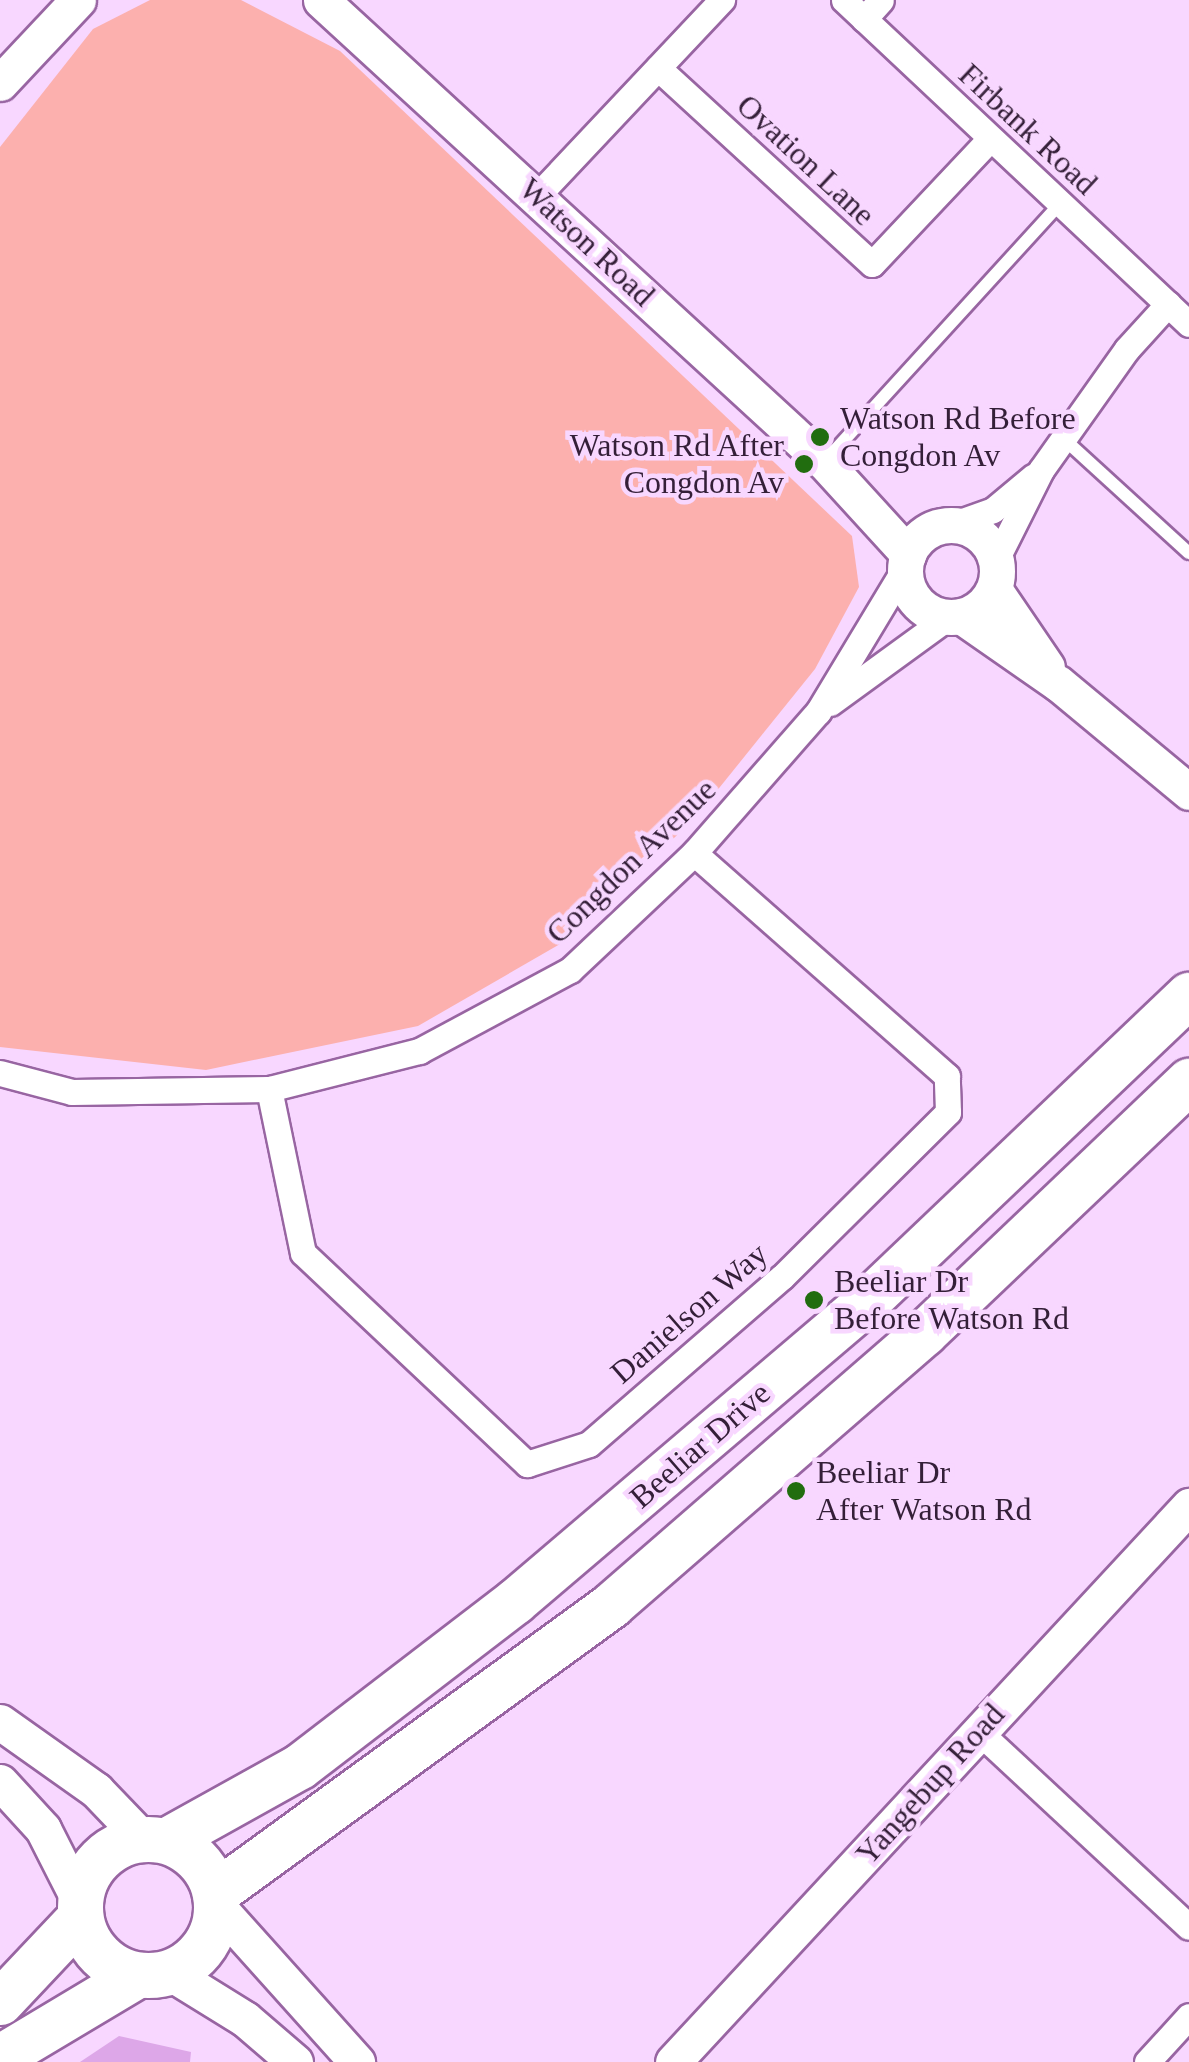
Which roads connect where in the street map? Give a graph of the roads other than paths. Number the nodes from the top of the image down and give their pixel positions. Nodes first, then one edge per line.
1 (78, 0) edge
2 (321, 0) edge
3 (722, 0) edge
4 (844, 0) edge
5 (872, 9) edge
6 (658, 68) junction
7 (0, 83) edge
8 (990, 139) junction
9 (536, 196) junction
10 (1060, 204) junction
11 (1168, 304) junction
12 (1189, 324) edge
13 (1064, 439) junction
14 (824, 462) junction
15 (1041, 470) junction
16 (851, 489) junction
17 (947, 525) junction
18 (1189, 553) edge
19 (906, 561) junction
20 (995, 574) junction
21 (954, 617) junction
22 (1059, 684) junction
23 (818, 712) junction
24 (1189, 792) edge
25 (694, 853) junction
26 (1189, 995) edge
27 (0, 1073) edge
28 (1189, 1081) edge
29 (268, 1090) junction
30 (1189, 1506) edge
31 (0, 1722) edge
32 (977, 1730) junction
33 (0, 1782) edge
34 (154, 1839) junction
35 (216, 1899) junction
36 (80, 1909) junction
37 (1189, 1927) edge
38 (153, 1973) junction
39 (0, 2002) edge
40 (1189, 2016) edge
41 (0, 2058) edge
42 (295, 2062) edge
43 (358, 2062) edge
44 (673, 2062) edge
45 (1147, 2062) edge

1 - 7 street
2 - 9 street, Watson Road
3 - 6 street
4 - 5 street, Firbank Road
5 - 8 street, Firbank Road
6 - 8 street, Ovation Lane
6 - 9 street
8 - 10 street, Firbank Road
9 - 14 street, Watson Road
10 - 11 street, Firbank Road
10 - 14 lane
11 - 12 street, Firbank Road
11 - 13 street
13 - 15 street
13 - 18 lane
14 - 16 street, Watson Road
15 - 17 street
15 - 20 street
16 - 17 street, Watson Road
16 - 19 street, Watson Road
17 - 19 street
17 - 20 street
19 - 21 street
19 - 23 street, Congdon Avenue
20 - 21 street
20 - 22 street
21 - 22 street
21 - 23 street, Congdon Avenue
22 - 24 street
23 - 25 street, Congdon Avenue
25 - 29 street, Congdon Avenue
25 - 29 street, Danielson Way
26 - 34 highway, Beeliar Drive
27 - 29 street, Congdon Avenue
28 - 35 highway, Beeliar Drive
30 - 32 street, Yangebup Road
31 - 34 street
32 - 37 street
32 - 44 street, Yangebup Road
33 - 36 street
34 - 35 highway
34 - 36 highway
35 - 38 highway
35 - 43 street
36 - 38 highway
36 - 39 highway
38 - 41 highway
38 - 42 street
40 - 45 street

